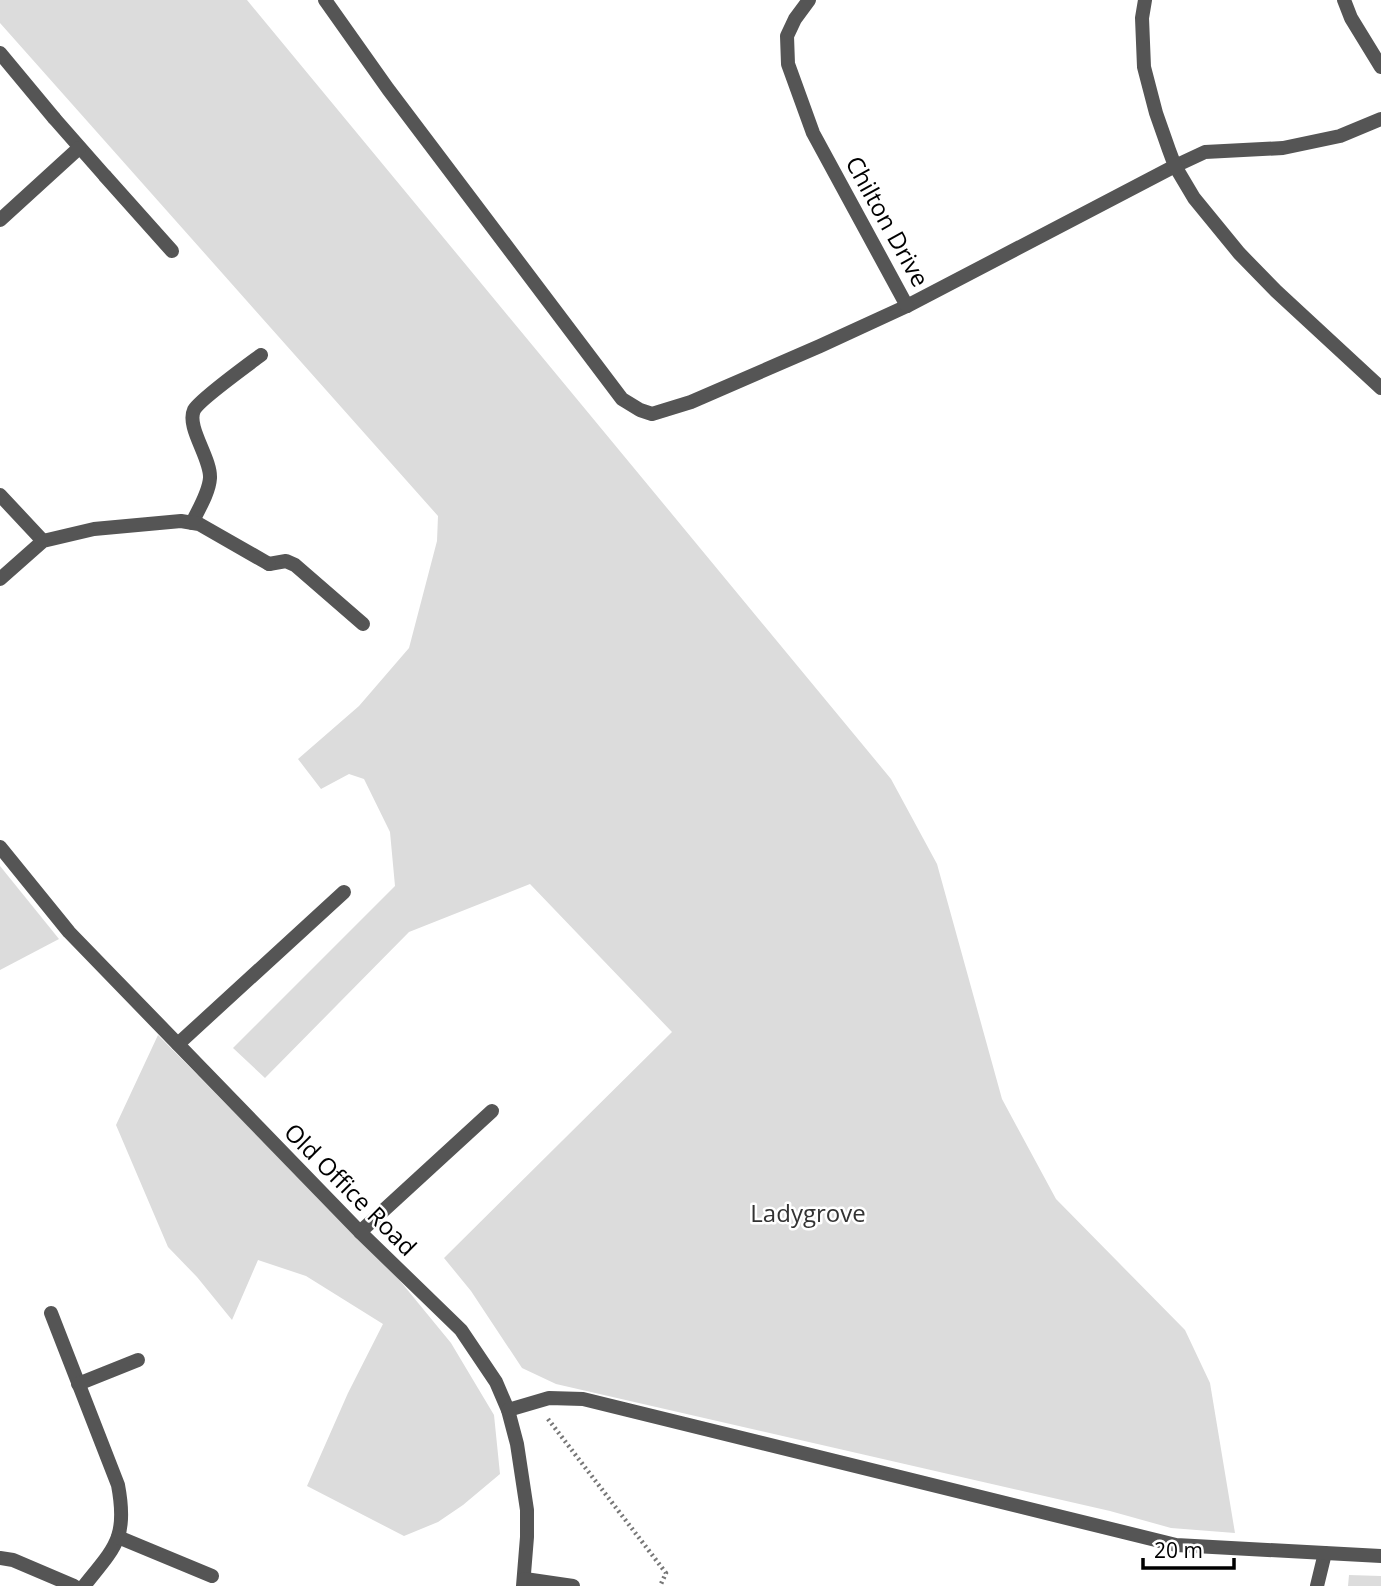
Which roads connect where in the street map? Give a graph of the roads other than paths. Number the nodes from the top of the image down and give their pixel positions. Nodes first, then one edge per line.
1 (325, 0) edge
2 (809, 0) edge
3 (1145, 0) edge
4 (1344, 0) edge
5 (0, 53) edge
6 (1381, 66) edge
7 (1381, 119) edge
8 (79, 148) junction
9 (1175, 166) junction
10 (0, 220) edge
11 (172, 251) dead end
12 (907, 306) junction
13 (261, 355) dead end
14 (1381, 388) edge
15 (0, 495) edge
16 (192, 523) junction
17 (43, 541) junction
18 (0, 579) edge
19 (363, 624) dead end
20 (0, 847) edge
21 (344, 892) dead end
22 (178, 1044) junction
23 (492, 1111) dead end
24 (360, 1232) junction
25 (51, 1313) dead end
26 (138, 1360) dead end
27 (78, 1384) junction
28 (508, 1410) junction
29 (118, 1537) junction
30 (1325, 1553) junction
31 (1381, 1556) edge
32 (0, 1558) edge
33 (212, 1576) dead end
34 (524, 1582) edge
35 (74, 1586) edge
36 (84, 1586) edge
37 (573, 1586) edge
38 (1317, 1586) edge

1 - 12 street
2 - 12 street, Chilton Drive
3 - 9 street
4 - 6 street
5 - 8 street
7 - 9 street, Chilton Drive
8 - 10 street
8 - 11 street
9 - 12 street, Chilton Drive
9 - 14 street
13 - 16 street
15 - 17 street
16 - 17 street
16 - 19 street
17 - 18 street
20 - 22 street, Old Office Road
21 - 22 street
22 - 24 street, Old Office Road
23 - 24 street
24 - 28 street, Old Office Road
25 - 27 street
26 - 27 street
27 - 29 street
28 - 30 street
28 - 34 street, Old Office Road
29 - 33 street
29 - 36 street
30 - 31 street
30 - 38 street
32 - 35 street
34 - 37 street, Old Office Road

